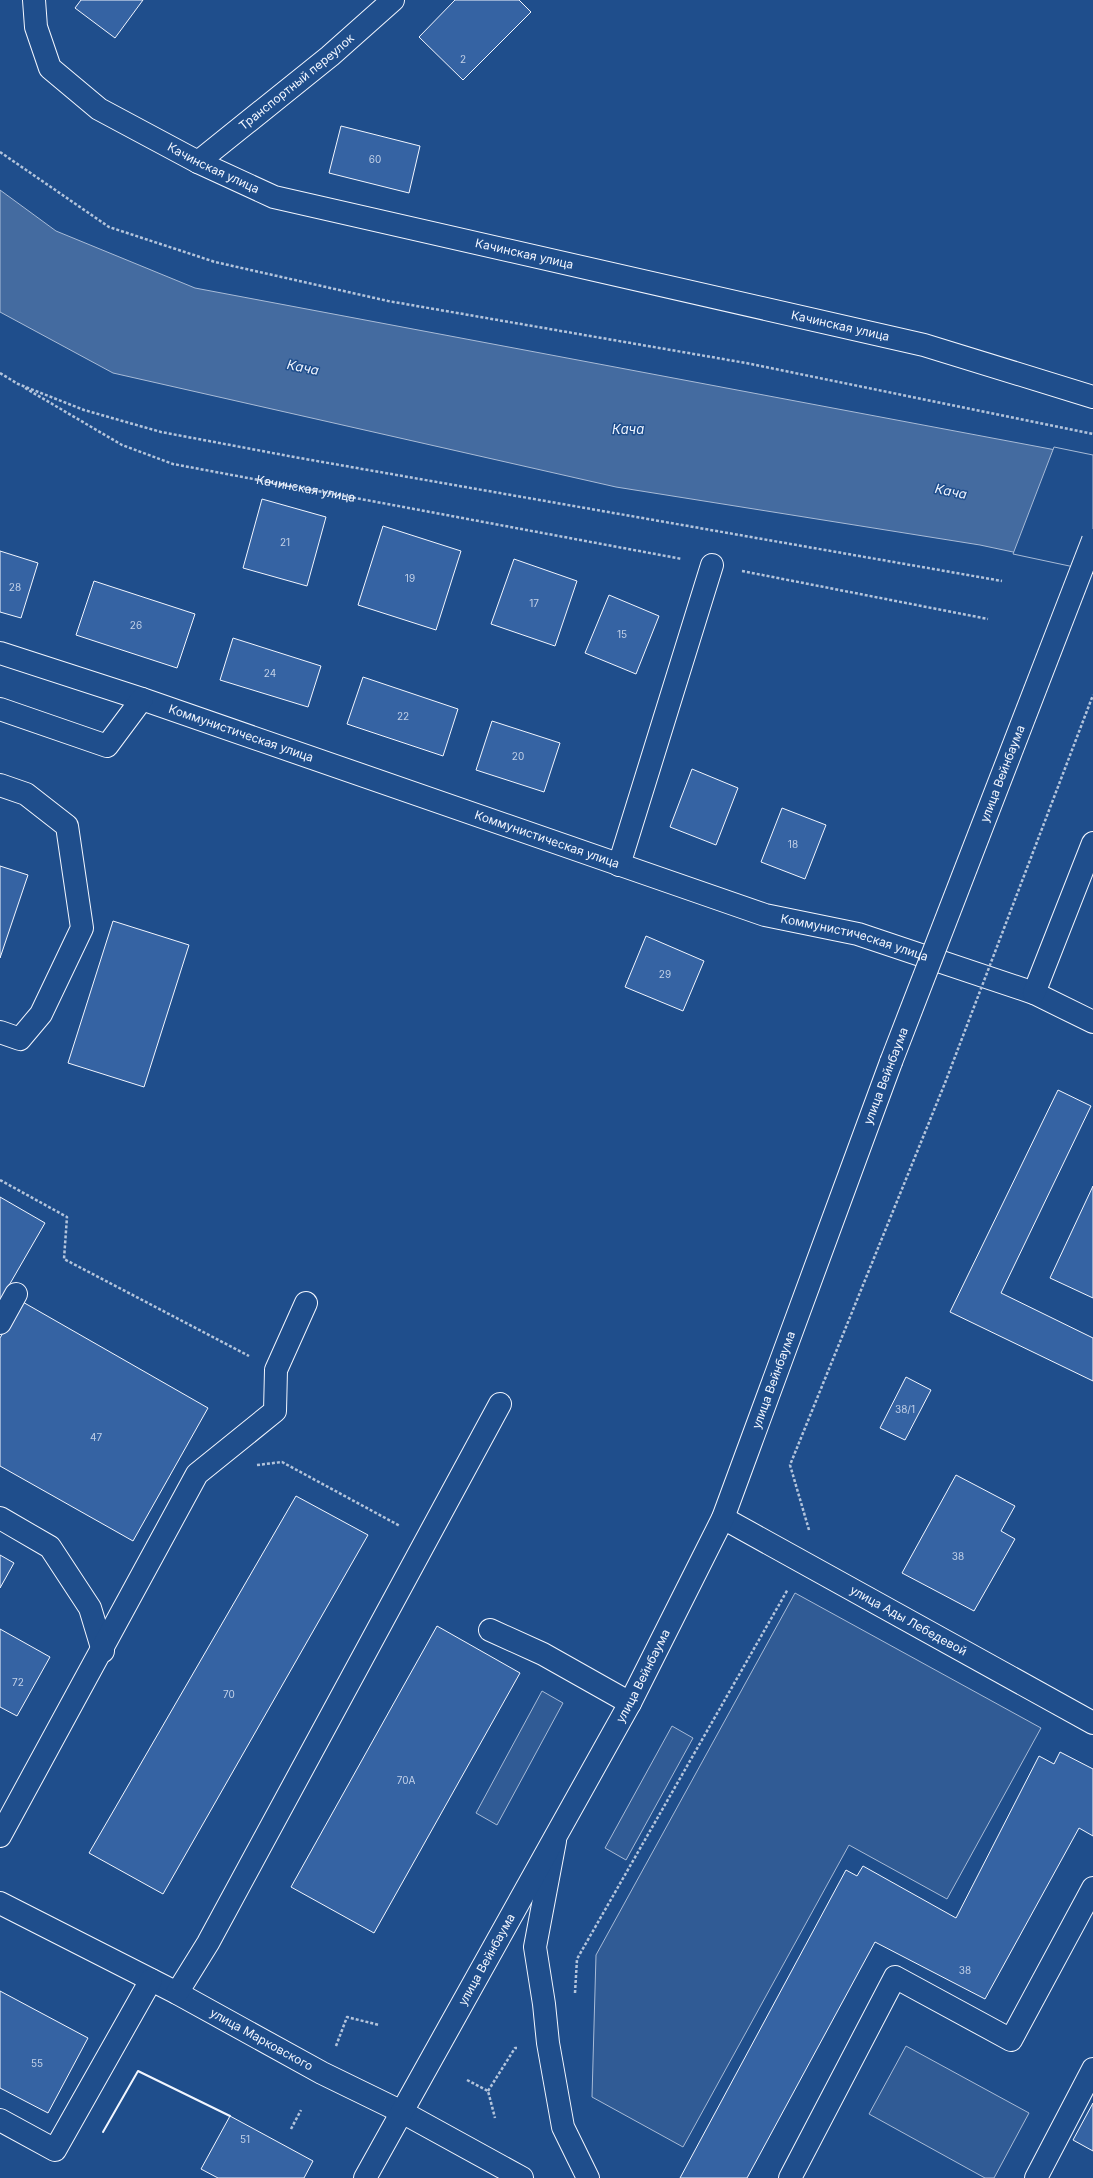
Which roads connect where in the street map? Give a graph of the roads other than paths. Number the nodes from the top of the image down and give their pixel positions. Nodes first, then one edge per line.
1 (34, 0) edge
2 (393, 0) edge
3 (198, 162) junction
4 (1093, 397) edge
5 (1093, 540) edge
6 (712, 565) road end
7 (0, 653) edge
8 (142, 699) junction
9 (0, 709) edge
10 (0, 785) edge
11 (1093, 843) edge
12 (619, 865) junction
13 (1034, 993) junction
14 (1093, 1022) edge
15 (0, 1032) edge
16 (16, 1294) dead end
17 (306, 1303) dead end
18 (0, 1324) edge
19 (500, 1404) dead end
20 (0, 1518) edge
21 (723, 1518) junction
22 (490, 1630) dead end
23 (103, 1651) junction
24 (630, 1703) junction
25 (1093, 1723) edge
26 (0, 1836) edge
27 (555, 1841) junction
28 (1093, 1888) edge
29 (0, 1903) edge
30 (151, 1980) junction
31 (177, 1993) junction
32 (1093, 2069) edge
33 (402, 2112) junction
34 (0, 2120) edge
35 (365, 2178) edge
36 (522, 2178) edge
37 (588, 2178) edge
38 (790, 2178) edge
39 (1036, 2178) edge

1 - 3 main road, Качинская улица
2 - 3 main road, Транспортный переулок
3 - 4 main road, Качинская улица
5 - 21 main road, улица Вейнбаума, bridge
6 - 12 main road
7 - 8 main road, Коммунистическая улица
8 - 9 main road
8 - 12 main road, Коммунистическая улица
10 - 15 main road
11 - 13 main road
12 - 13 main road, Коммунистическая улица
13 - 14 main road, Коммунистическая улица
16 - 18 main road
17 - 23 main road
19 - 31 main road
20 - 23 main road
21 - 24 main road, улица Вейнбаума
21 - 25 main road, улица Ады Лебедевой
22 - 24 main road
23 - 26 main road
24 - 27 main road, улица Вейнбаума
27 - 33 main road, улица Вейнбаума
27 - 37 main road
28 - 38 main road
29 - 30 main road, улица Марковского
30 - 31 main road, улица Марковского
30 - 34 main road
31 - 33 main road, улица Марковского
32 - 39 main road
33 - 35 main road, улица Вейнбаума
33 - 36 main road, улица Марковского

